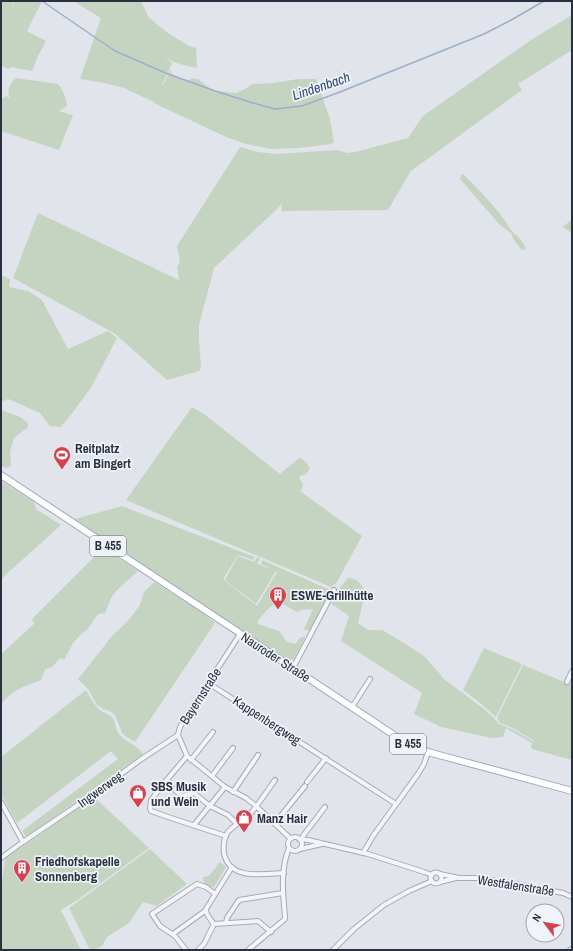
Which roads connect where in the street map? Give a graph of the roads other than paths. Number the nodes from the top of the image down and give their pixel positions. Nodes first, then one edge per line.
1 (1, 475) edge
2 (334, 590) dead end
3 (240, 634) junction
4 (293, 668) junction
5 (572, 671) edge
6 (370, 679) dead end
7 (567, 682) dead end
8 (208, 683) junction
9 (352, 707) junction
10 (213, 732) dead end
11 (178, 735) junction
12 (233, 748) dead end
13 (428, 752) junction
14 (187, 756) junction
15 (258, 756) dead end
16 (326, 758) junction
17 (191, 760) junction
18 (212, 776) junction
19 (275, 780) dead end
20 (165, 782) junction
21 (225, 787) junction
22 (233, 792) junction
23 (572, 792) edge
24 (1, 802) edge
25 (396, 804) junction
26 (210, 806) junction
27 (256, 806) junction
28 (325, 807) dead end
29 (237, 824) junction
30 (275, 824) junction
31 (194, 825) junction
32 (226, 836) junction
33 (291, 839) junction
34 (300, 839) junction
35 (23, 842) junction
36 (322, 844) junction
37 (289, 848) junction
38 (300, 849) junction
39 (363, 853) junction
40 (1, 858) edge
41 (232, 867) junction
42 (284, 873) junction
43 (440, 874) junction
44 (432, 875) junction
45 (459, 878) junction
46 (432, 881) junction
47 (440, 882) junction
48 (283, 893) junction
49 (215, 894) junction
50 (572, 897) edge
51 (205, 911) junction
52 (226, 923) junction
53 (214, 924) junction
54 (271, 932) junction
55 (173, 934) junction
56 (186, 950) edge
57 (198, 950) edge
58 (248, 950) edge
59 (333, 950) edge

1 - 3 main road, Nauroder Straße / B 455
2 - 4 street
3 - 4 main road, Nauroder Straße / B 455
3 - 8 street, Bayernstraße
4 - 9 main road, Nauroder Straße / B 455
5 - 7 street
6 - 9 street
8 - 11 street, Bayernstraße
8 - 16 street, Kappenbergweg
9 - 13 main road, Nauroder Straße / B 455
10 - 17 street
11 - 14 street, Bayernstraße
11 - 35 street, Ingwerweg
12 - 18 street
13 - 23 main road, Nauroder Straße / B 455
13 - 25 street
14 - 17 street, Bayernstraße
14 - 20 street
15 - 22 street
16 - 25 street, Kappenbergweg
16 - 30 street
17 - 18 street, Bayernstraße
18 - 21 street, Bayernstraße
19 - 27 street
20 - 26 street
20 - 31 street
21 - 22 street, Bayernstraße
21 - 26 street
22 - 27 street, Bayernstraße
24 - 35 street
25 - 39 street
26 - 29 street
26 - 31 street
27 - 29 street
27 - 30 street, Bayernstraße
28 - 34 street
29 - 32 street
30 - 33 street, Bayernstraße
31 - 32 street
32 - 41 street
33 - 34 street
33 - 37 street
34 - 36 street
34 - 38 street
35 - 40 street, Ingwerweg
36 - 38 street
36 - 39 street
37 - 38 street
37 - 42 street
39 - 44 street
41 - 42 street
41 - 49 street
42 - 48 street
43 - 44 street
43 - 45 street, Westfalenstraße
43 - 47 street
44 - 46 street
45 - 47 street, Westfalenstraße
45 - 50 street, Westfalenstraße
46 - 47 street
46 - 59 street
48 - 52 street
48 - 54 street
49 - 51 street
49 - 55 street
51 - 53 street
51 - 55 street
52 - 53 street
52 - 54 street
53 - 57 street
54 - 58 street
55 - 56 street

